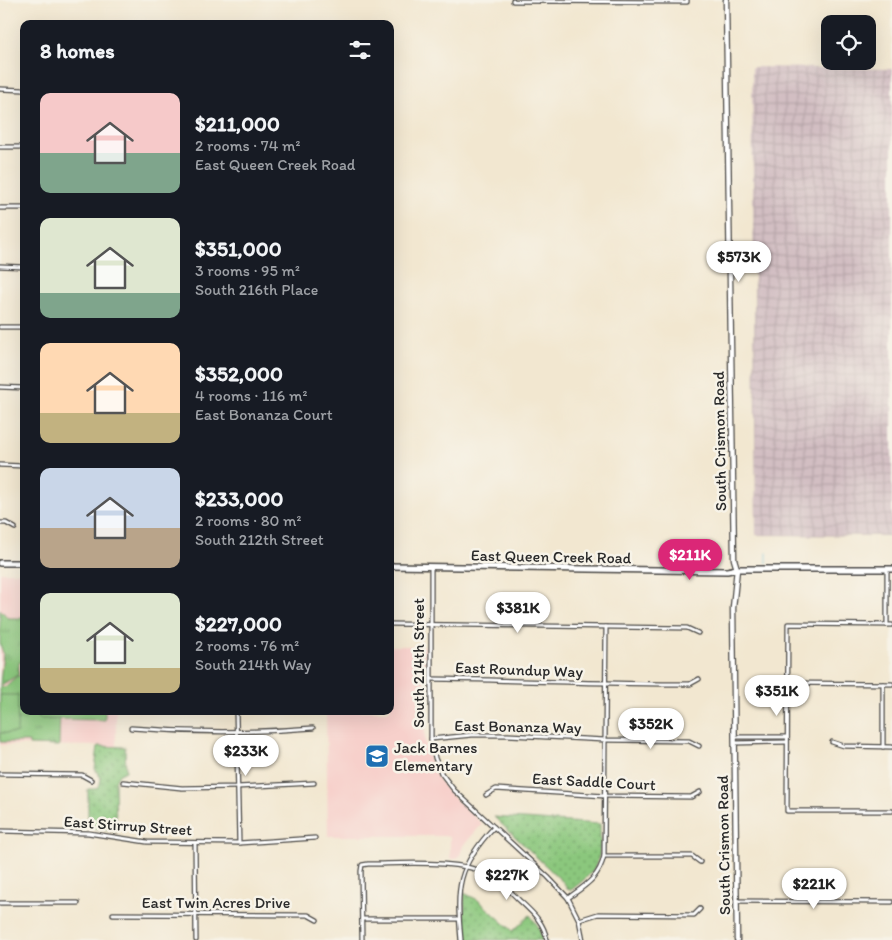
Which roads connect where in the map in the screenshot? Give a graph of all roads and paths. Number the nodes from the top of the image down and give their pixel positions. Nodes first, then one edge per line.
1 (726, 0) edge
2 (513, 1) edge
3 (687, 1) edge
4 (0, 89) edge
5 (20, 90) edge
6 (0, 147) edge
7 (20, 147) edge
8 (0, 208) edge
9 (20, 208) edge
10 (0, 266) edge
11 (20, 267) edge
12 (0, 327) edge
13 (20, 327) edge
14 (0, 387) edge
15 (20, 388) edge
16 (0, 465) edge
17 (20, 466) edge
18 (0, 523) edge
19 (15, 528) dead end
20 (0, 563) edge
21 (20, 563) edge
22 (394, 566) edge
23 (431, 566) junction
24 (889, 568) edge
25 (737, 569) junction
26 (394, 624) edge
27 (431, 624) junction
28 (887, 625) junction
29 (892, 625) edge
30 (606, 627) junction
31 (698, 633) dead end
32 (431, 679) junction
33 (699, 679) dead end
34 (786, 683) junction
35 (606, 684) junction
36 (883, 684) junction
37 (892, 684) edge
38 (236, 715) edge
39 (131, 728) dead end
40 (313, 728) dead end
41 (236, 733) junction
42 (787, 737) junction
43 (431, 739) junction
44 (605, 740) junction
45 (735, 740) junction
46 (787, 742) junction
47 (832, 742) dead end
48 (699, 746) dead end
49 (883, 747) junction
50 (892, 747) edge
51 (0, 774) edge
52 (91, 780) dead end
53 (123, 782) dead end
54 (314, 783) dead end
55 (238, 787) junction
56 (700, 792) dead end
57 (486, 795) dead end
58 (605, 796) junction
59 (892, 811) edge
60 (494, 827) junction
61 (0, 831) edge
62 (315, 838) dead end
63 (195, 843) junction
64 (239, 843) junction
65 (604, 856) junction
66 (700, 862) dead end
67 (465, 866) junction
68 (568, 898) junction
69 (736, 901) junction
70 (892, 902) edge
71 (0, 903) edge
72 (78, 903) dead end
73 (700, 910) dead end
74 (113, 914) dead end
75 (196, 914) junction
76 (362, 919) junction
77 (459, 919) junction
78 (317, 920) dead end
79 (579, 920) junction
80 (196, 940) edge
81 (362, 940) edge
82 (460, 940) edge
83 (547, 940) edge
84 (583, 940) edge
85 (737, 940) edge

1 - 25 street, South Crismon Road
2 - 3 street
4 - 5 street
6 - 7 street
8 - 9 street
10 - 11 street
12 - 13 street
14 - 15 street
16 - 17 street
18 - 19 street
20 - 21 main road
22 - 23 main road, East Queen Creek Road
23 - 25 main road, East Queen Creek Road
23 - 27 street, South 214th Street
24 - 25 main road, East Queen Creek Road
24 - 28 street
25 - 45 street, South Crismon Road
26 - 27 street
27 - 30 street
27 - 32 street, South 214th Street
28 - 29 street
28 - 34 street
30 - 31 street
30 - 35 street
32 - 35 street, East Roundup Way
32 - 43 street, South 214th Street
33 - 35 street, East Roundup Way
34 - 36 street
34 - 42 street
35 - 44 street
36 - 37 street
36 - 49 street
38 - 41 street
39 - 41 street
40 - 41 street
41 - 55 street
42 - 45 street
42 - 46 street
43 - 44 street, East Bonanza Way
43 - 60 street, South 214th Street
44 - 48 street, East Bonanza Way
44 - 58 street
45 - 46 street
45 - 69 street, South Crismon Road
46 - 59 street
47 - 49 street
49 - 50 street
51 - 52 street
53 - 55 street
54 - 55 street
55 - 64 street
56 - 58 street, East Saddle Court
57 - 58 street, East Saddle Court
58 - 65 street
60 - 67 street
60 - 68 street, South 214th Street
61 - 63 street, East Stirrup Street
62 - 64 street, East Stirrup Street
63 - 64 street, East Stirrup Street
63 - 75 street
65 - 66 street
65 - 68 street
67 - 76 street
67 - 77 street
67 - 83 street
68 - 79 street, South 214th Street
69 - 70 street
69 - 85 street, South Crismon Road
71 - 72 street
73 - 79 street
74 - 75 street, East Twin Acres Drive
75 - 78 street, East Twin Acres Drive
75 - 80 street
76 - 77 street
76 - 81 street
77 - 82 street
79 - 84 street, South 214th Street

